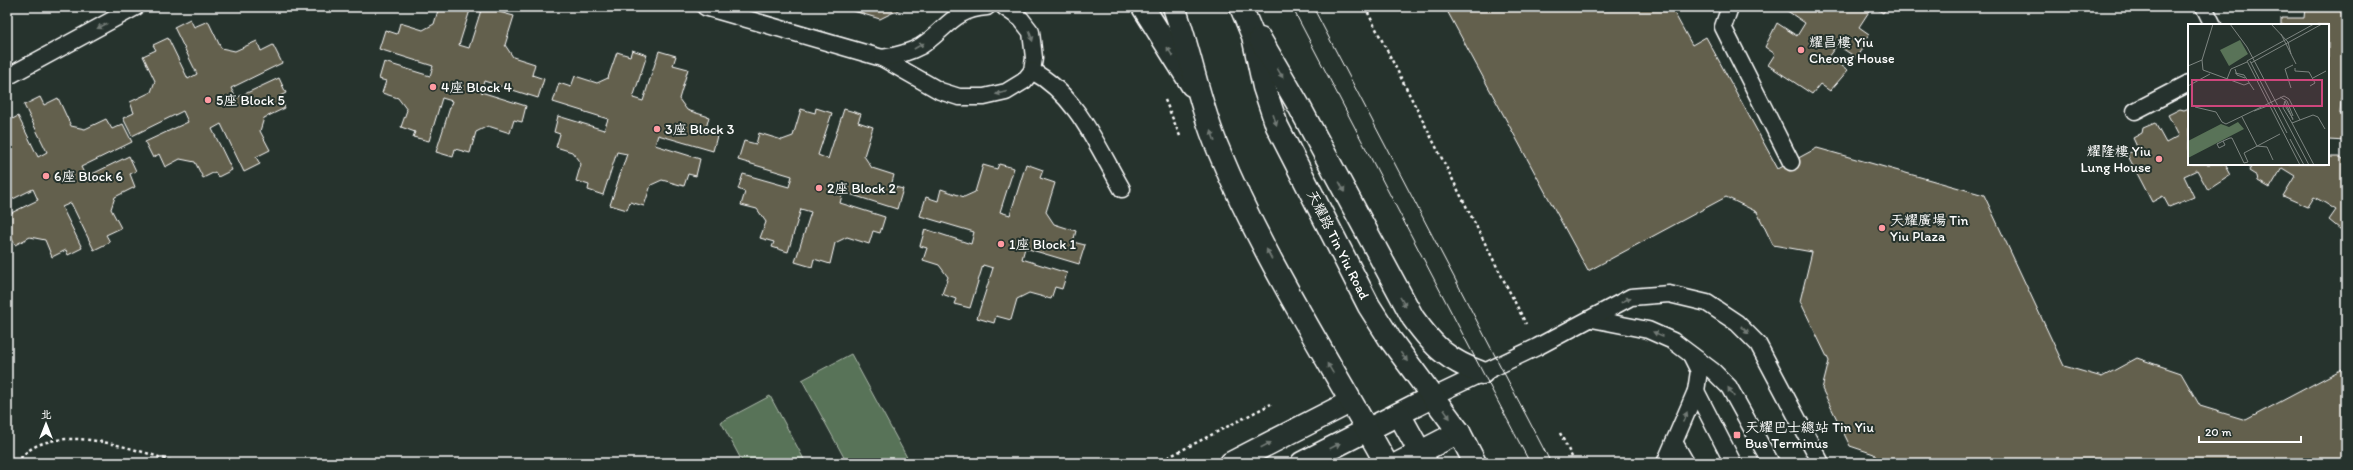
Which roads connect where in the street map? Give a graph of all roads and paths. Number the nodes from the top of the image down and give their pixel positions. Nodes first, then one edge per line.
1 (136, 7) edge
2 (705, 7) edge
3 (987, 7) edge
4 (1143, 7) edge
5 (1174, 7) edge
6 (1365, 7) edge
7 (1730, 7) edge
8 (2204, 7) edge
9 (1003, 8) edge
10 (1243, 11) edge
11 (2212, 24) edge
12 (882, 58) junction
13 (1032, 71) junction
14 (7, 77) edge
15 (2188, 84) edge
16 (1200, 96) junction
17 (2135, 111) dead end
18 (1791, 162) dead end
19 (1122, 189) dead end
20 (1592, 319) junction
21 (1538, 347) junction
22 (1691, 354) junction
23 (1482, 373) junction
24 (1696, 391) junction
25 (1434, 396) junction
26 (1350, 402) junction
27 (1271, 404) dead end
28 (1399, 414) junction
29 (1368, 430) junction
30 (1459, 432) junction
31 (1560, 433) dead end
32 (1674, 442) junction
33 (1423, 457) edge
34 (17, 463) edge
35 (177, 463) edge
36 (1157, 463) edge
37 (1231, 463) edge
38 (1302, 463) edge
39 (1386, 463) edge
40 (1399, 463) edge
41 (1475, 463) edge
42 (1575, 463) edge
43 (1666, 463) edge
44 (1686, 463) edge
45 (1733, 463) edge
46 (1771, 463) edge
47 (1822, 463) edge

1 -> 14 lane
2 - 12 lane
12 -> 3 lane
16 -> 4 main road
5 - 16 main road
6 - 21 path
7 - 18 lane
8 - 11 lane
9 -> 13 lane
10 -> 23 main road
10 -> 25 main road, 天耀路 Tin Yiu Road
13 -> 12 lane
13 - 19 lane
15 - 17 lane
26 -> 16 main road
20 - 21 lane
22 -> 20 lane
20 -> 47 lane
21 - 23 lane
22 - 24 lane
46 -> 22 lane
23 - 25 lane
32 -> 24 lane
24 - 45 lane
25 - 28 main road
25 -> 30 main road, 天耀路 Tin Yiu Road
26 - 29 main road
37 -> 26 main road
27 - 36 path
28 - 29 main road
28 - 33 main road
38 -> 29 main road
29 - 39 main road
30 - 33 main road
30 - 41 main road, 天耀路 Tin Yiu Road
31 - 42 path
32 - 43 lane
32 - 44 lane
33 - 40 main road
34 - 35 path

